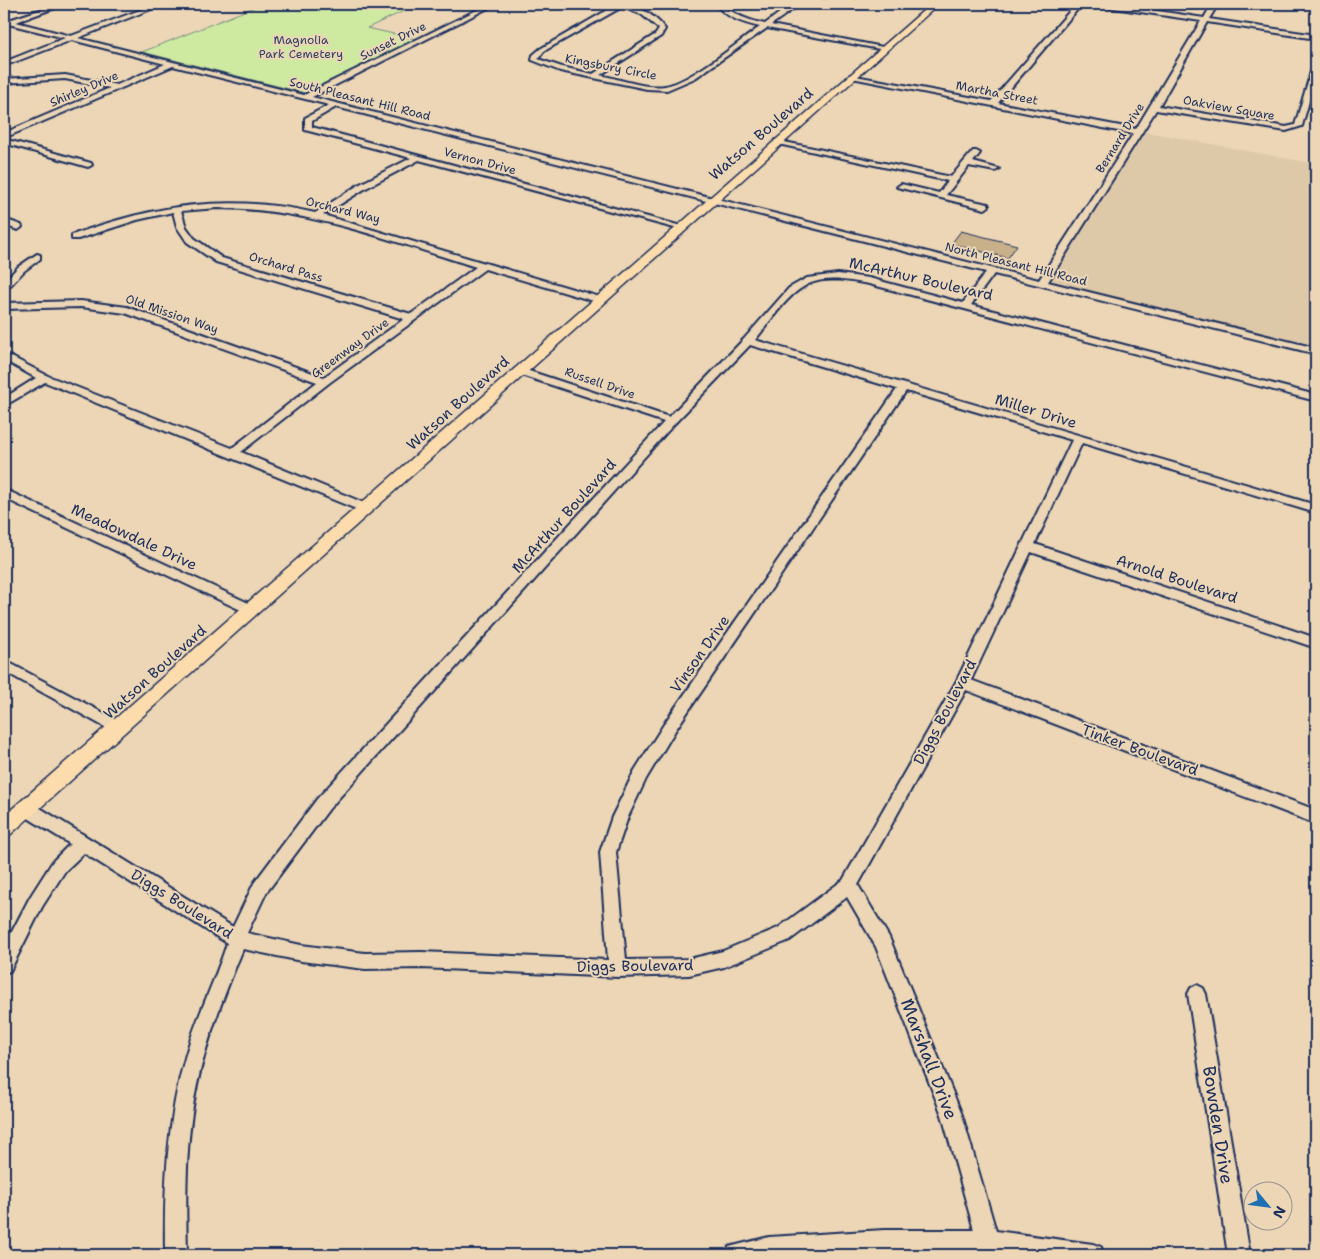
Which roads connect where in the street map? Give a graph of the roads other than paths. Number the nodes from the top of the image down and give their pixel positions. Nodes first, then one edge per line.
1 (64, 4) edge
2 (160, 4) edge
3 (493, 4) edge
4 (621, 4) edge
5 (718, 4) edge
6 (794, 4) edge
7 (935, 4) edge
8 (1079, 4) edge
9 (1100, 4) edge
10 (1215, 4) edge
11 (1206, 20) junction
12 (6, 22) edge
13 (764, 26) junction
14 (70, 37) junction
15 (1316, 37) edge
16 (885, 48) junction
17 (4, 64) edge
18 (173, 64) junction
19 (1316, 65) edge
20 (596, 75) junction
21 (852, 76) junction
22 (4, 81) edge
23 (117, 87) junction
24 (303, 98) junction
25 (993, 104) junction
26 (333, 106) junction
27 (1154, 107) junction
28 (1137, 132) junction
29 (4, 136) edge
30 (4, 141) edge
31 (778, 142) junction
32 (976, 153) dead end
33 (416, 158) junction
34 (968, 163) junction
35 (88, 165) dead end
36 (995, 168) dead end
37 (953, 180) junction
38 (901, 187) dead end
39 (940, 196) junction
40 (711, 200) junction
41 (985, 206) dead end
42 (177, 210) junction
43 (315, 217) junction
44 (4, 222) edge
45 (18, 227) dead end
46 (681, 227) junction
47 (76, 237) dead end
48 (37, 257) dead end
49 (483, 266) junction
50 (992, 271) junction
51 (1042, 283) junction
52 (4, 287) edge
53 (600, 300) junction
54 (4, 306) edge
55 (965, 306) junction
56 (412, 318) junction
57 (748, 341) junction
58 (1316, 351) edge
59 (4, 356) edge
60 (519, 371) junction
61 (44, 378) junction
62 (325, 381) junction
63 (904, 387) junction
64 (1316, 398) edge
65 (4, 403) edge
66 (672, 421) junction
67 (1078, 439) junction
68 (233, 453) junction
69 (4, 493) edge
70 (365, 508) junction
71 (1316, 509) edge
72 (1027, 546) junction
73 (250, 609) junction
74 (1316, 642) edge
75 (4, 665) edge
76 (963, 683) junction
77 (117, 727) junction
78 (26, 808) junction
79 (1316, 817) edge
80 (4, 828) edge
81 (83, 843) junction
82 (849, 885) junction
83 (236, 939) junction
84 (4, 965) edge
85 (618, 969) junction
86 (1197, 994) dead end
87 (988, 1242) junction
88 (176, 1255) edge
89 (737, 1255) edge
90 (1093, 1255) edge
91 (1239, 1255) edge

1 - 12 street
2 - 14 street
3 - 24 street, Sunset Drive
4 - 20 street
4 - 20 street, Kingsbury Circle
5 - 13 street
6 - 13 street, Kingsbury Circle
7 - 16 main road, Watson Boulevard
8 - 25 street
9 - 11 street
10 - 11 street, Bernard Drive
11 - 15 street
11 - 27 street, Bernard Drive
12 - 14 street, South Pleasant Hill Road
13 - 16 street
13 - 20 street, Kingsbury Circle
14 - 17 street
14 - 18 street, South Pleasant Hill Road
16 - 21 main road, Watson Boulevard
18 - 23 street, Shirley Drive
18 - 24 street, South Pleasant Hill Road
19 - 27 street, Oakview Square
21 - 25 street, Martha Street
21 - 31 main road, Watson Boulevard
22 - 23 street
23 - 29 street, Shirley Drive
24 - 26 street, South Pleasant Hill Road
25 - 28 street, Martha Street
26 - 33 street, Vernon Drive
26 - 40 street, South Pleasant Hill Road
27 - 28 street, Bernard Drive
28 - 51 street, Bernard Drive
30 - 35 street
31 - 37 street
31 - 40 main road, Watson Boulevard
32 - 34 street
33 - 43 street
33 - 46 street, Vernon Drive
34 - 36 street
34 - 37 street
37 - 39 street
38 - 39 street
39 - 41 street
40 - 46 main road, Watson Boulevard
40 - 50 street, North Pleasant Hill Road
42 - 43 street, Orchard Way
42 - 47 street, Orchard Way
42 - 56 street, Orchard Pass
43 - 49 street, Orchard Way
44 - 45 street
46 - 53 main road, Watson Boulevard
48 - 52 street
49 - 53 street, Orchard Way
49 - 56 street, Greenway Drive
50 - 51 street, North Pleasant Hill Road
50 - 55 street
51 - 58 street, North Pleasant Hill Road
53 - 60 main road, Watson Boulevard
54 - 62 street, Old Mission Way
55 - 57 street, McArthur Boulevard
55 - 64 street, McArthur Boulevard
56 - 62 street, Greenway Drive
57 - 63 street, Miller Drive
57 - 66 street, McArthur Boulevard
59 - 61 street
60 - 66 street, Russell Drive
60 - 70 main road, Watson Boulevard
61 - 65 street
61 - 68 street
62 - 68 street, Greenway Drive
63 - 67 street, Miller Drive
63 - 85 street, Vinson Drive
66 - 83 street, McArthur Boulevard
67 - 71 street, Miller Drive
67 - 72 street, Diggs Boulevard
68 - 70 street
69 - 73 street, Meadowdale Drive
70 - 73 main road, Watson Boulevard
72 - 74 street, Arnold Boulevard
72 - 76 street, Diggs Boulevard
73 - 77 main road, Watson Boulevard
75 - 77 street
76 - 79 street, Tinker Boulevard
76 - 82 street, Diggs Boulevard
77 - 78 main road, Watson Boulevard
78 - 80 main road, Watson Boulevard
78 - 81 street, Diggs Boulevard
81 - 83 street, Diggs Boulevard
81 - 84 street
82 - 85 street, Diggs Boulevard
82 - 87 street, Marshall Drive
83 - 85 street, Diggs Boulevard
83 - 88 street, McArthur Boulevard
86 - 91 street, Bowden Drive
87 - 89 street
87 - 90 street

